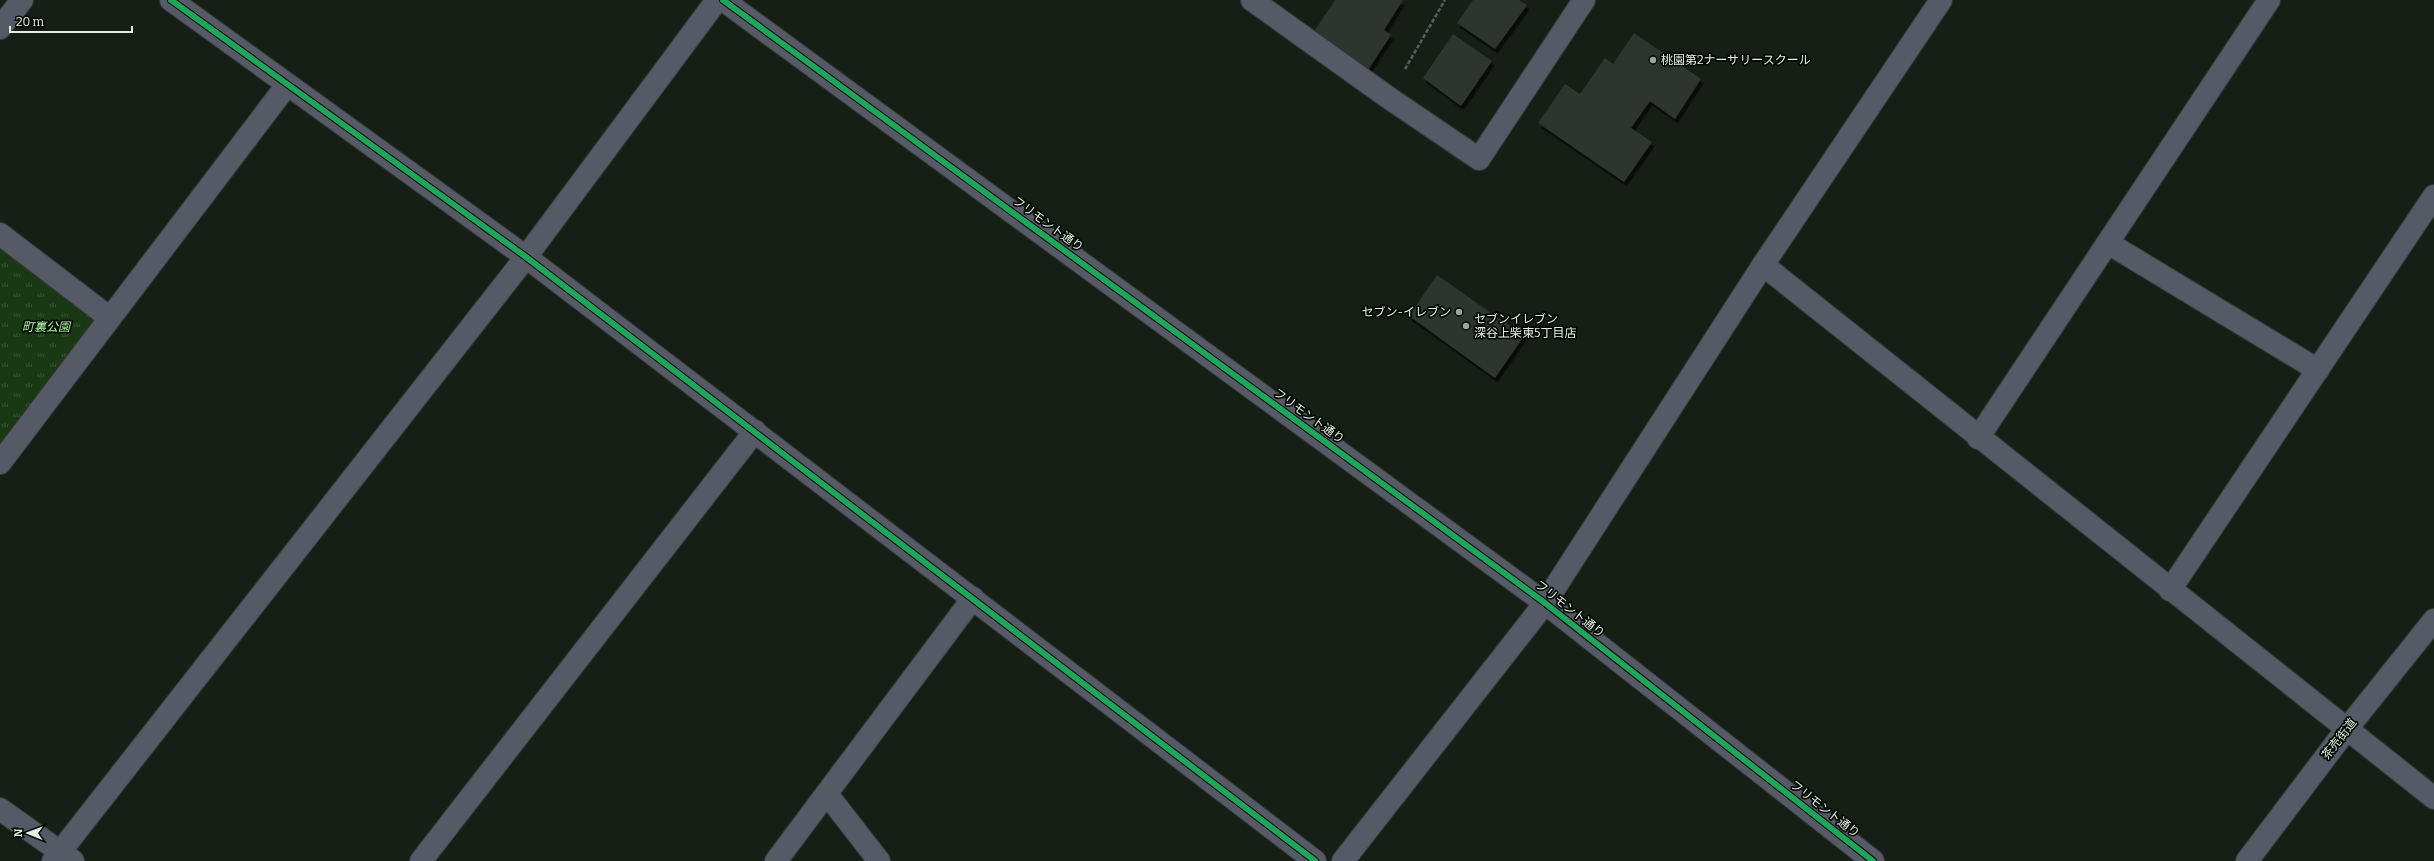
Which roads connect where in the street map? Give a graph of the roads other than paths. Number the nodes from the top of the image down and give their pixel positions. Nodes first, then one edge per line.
1 (22, 0) edge
2 (172, 0) edge
3 (716, 0) edge
4 (723, 0) edge
5 (1252, 0) edge
6 (1584, 0) edge
7 (1941, 0) edge
8 (2269, 0) edge
9 (0, 28) edge
10 (287, 85) junction
11 (2434, 196) edge
12 (0, 234) edge
13 (2108, 243) junction
14 (526, 257) junction
15 (1763, 266) junction
16 (110, 318) junction
17 (2318, 370) junction
18 (755, 431) junction
19 (1978, 438) junction
20 (0, 463) edge
21 (2170, 590) junction
22 (973, 598) junction
23 (1545, 603) junction
24 (2434, 620) edge
25 (2346, 730) junction
26 (826, 794) junction
27 (2434, 798) edge
28 (0, 809) edge
29 (62, 858) edge
30 (421, 861) edge
31 (776, 861) edge
32 (879, 861) edge
33 (1316, 861) edge
34 (1342, 861) edge
35 (1873, 861) edge
36 (2247, 861) edge

1 - 9 street
2 - 10 street
3 - 14 street
4 - 23 street, フリモント通り
5 - 6 street
7 - 15 street
8 - 13 street
10 - 14 street
10 - 16 street
11 - 17 street
12 - 16 street
13 - 17 street
13 - 19 street
14 - 18 street
14 - 29 street
15 - 19 street
15 - 23 street
16 - 20 street
17 - 21 street
18 - 22 street
18 - 30 street
19 - 21 street
21 - 25 street
22 - 26 street
22 - 33 street
23 - 34 street
23 - 35 street, フリモント通り
24 - 25 street, 茶売街道
25 - 27 street
25 - 36 street, 茶売街道
26 - 31 street
26 - 32 street
28 - 29 street

